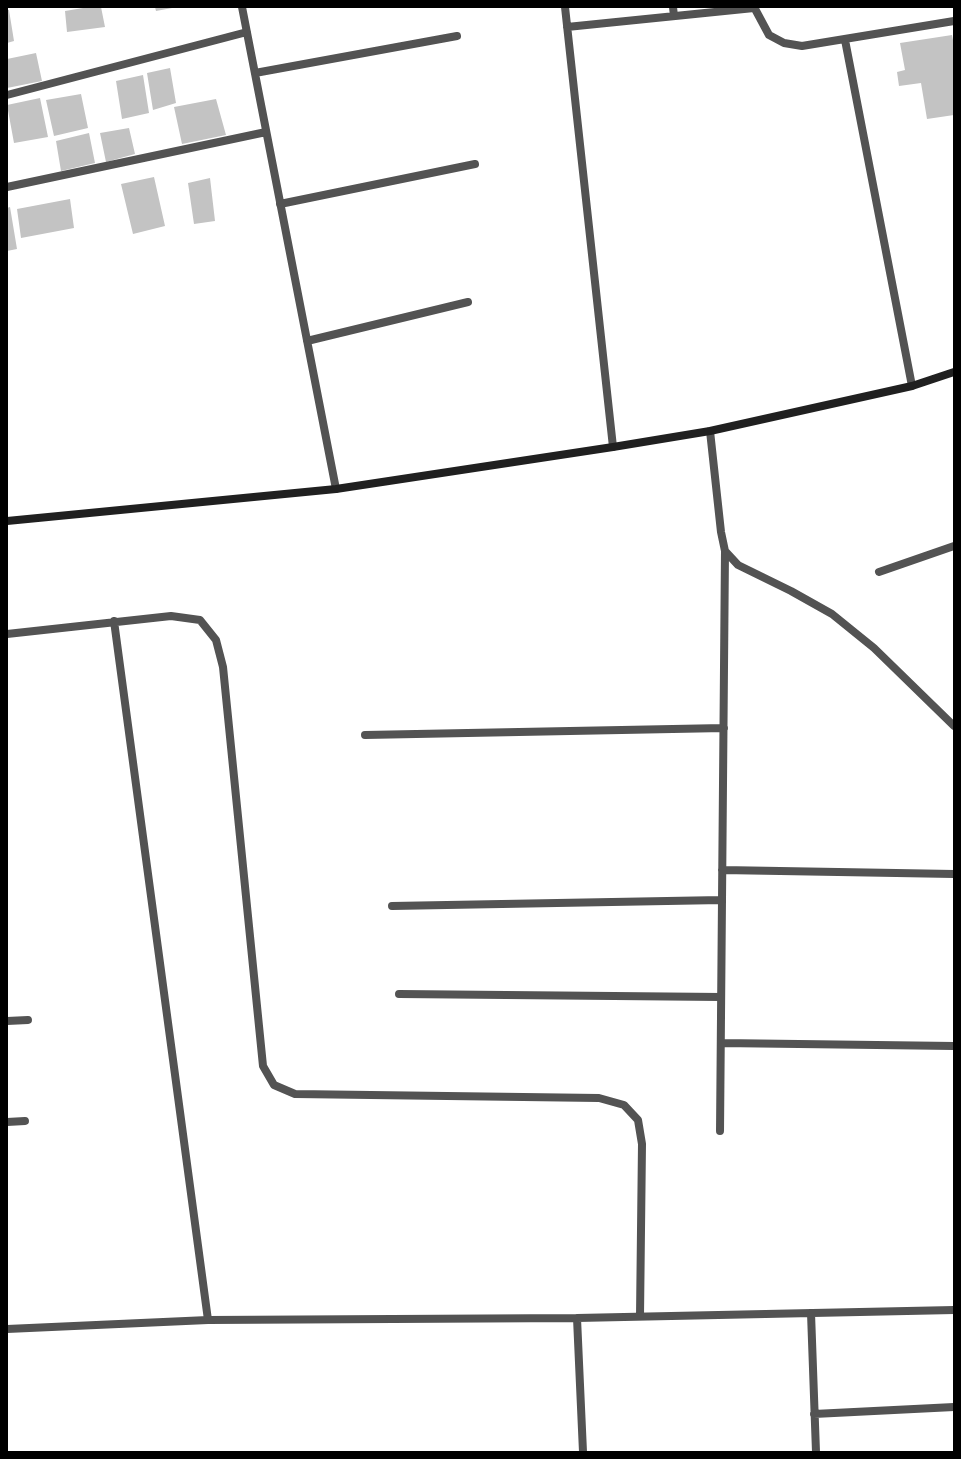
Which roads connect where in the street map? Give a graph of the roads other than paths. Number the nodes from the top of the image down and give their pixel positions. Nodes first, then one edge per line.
1 (242, 7) edge
2 (565, 7) edge
3 (673, 7) edge
4 (754, 8) edge
5 (674, 16) junction
6 (954, 21) edge
7 (567, 27) junction
8 (247, 32) junction
9 (457, 36) dead end
10 (845, 40) junction
11 (255, 73) junction
12 (7, 95) edge
13 (266, 132) junction
14 (475, 164) dead end
15 (7, 187) edge
16 (280, 204) junction
17 (468, 302) dead end
18 (307, 341) junction
19 (954, 372) edge
20 (912, 386) junction
21 (710, 431) junction
22 (613, 447) junction
23 (336, 488) junction
24 (7, 521) edge
25 (954, 546) edge
26 (725, 551) junction
27 (879, 572) dead end
28 (114, 621) junction
29 (7, 634) edge
30 (954, 726) edge
31 (724, 728) junction
32 (365, 735) dead end
33 (722, 870) junction
34 (954, 874) edge
35 (722, 900) junction
36 (392, 906) dead end
37 (399, 994) dead end
38 (721, 997) junction
39 (28, 1020) dead end
40 (7, 1021) edge
41 (721, 1043) junction
42 (954, 1046) edge
43 (25, 1121) dead end
44 (7, 1122) edge
45 (720, 1130) dead end
46 (954, 1310) edge
47 (811, 1313) junction
48 (640, 1316) junction
49 (577, 1318) junction
50 (208, 1320) junction
51 (7, 1329) edge
52 (954, 1407) edge
53 (814, 1414) junction
54 (583, 1452) edge
55 (816, 1452) edge

1 - 8 street
2 - 7 street
3 - 5 street
4 - 5 street
4 - 10 street
5 - 7 street
6 - 10 street
7 - 22 street
8 - 11 street
8 - 12 street
9 - 11 street
10 - 20 street
11 - 13 street
13 - 15 street
13 - 16 street
14 - 16 street
16 - 18 street
17 - 18 street
18 - 23 street
19 - 20 main road
20 - 21 main road
21 - 22 main road
21 - 26 street
22 - 23 main road
23 - 24 main road
25 - 27 street
26 - 30 street
26 - 31 street
28 - 29 street
28 - 48 street
28 - 50 street
31 - 32 street
31 - 33 street
33 - 34 street
33 - 35 street
35 - 36 street
35 - 38 street
37 - 38 street
38 - 41 street
39 - 40 street
41 - 42 street
41 - 45 street
43 - 44 street
46 - 47 street
47 - 48 street
47 - 53 street
48 - 49 street
49 - 50 street
49 - 54 street
50 - 51 street
52 - 53 street
53 - 55 street

